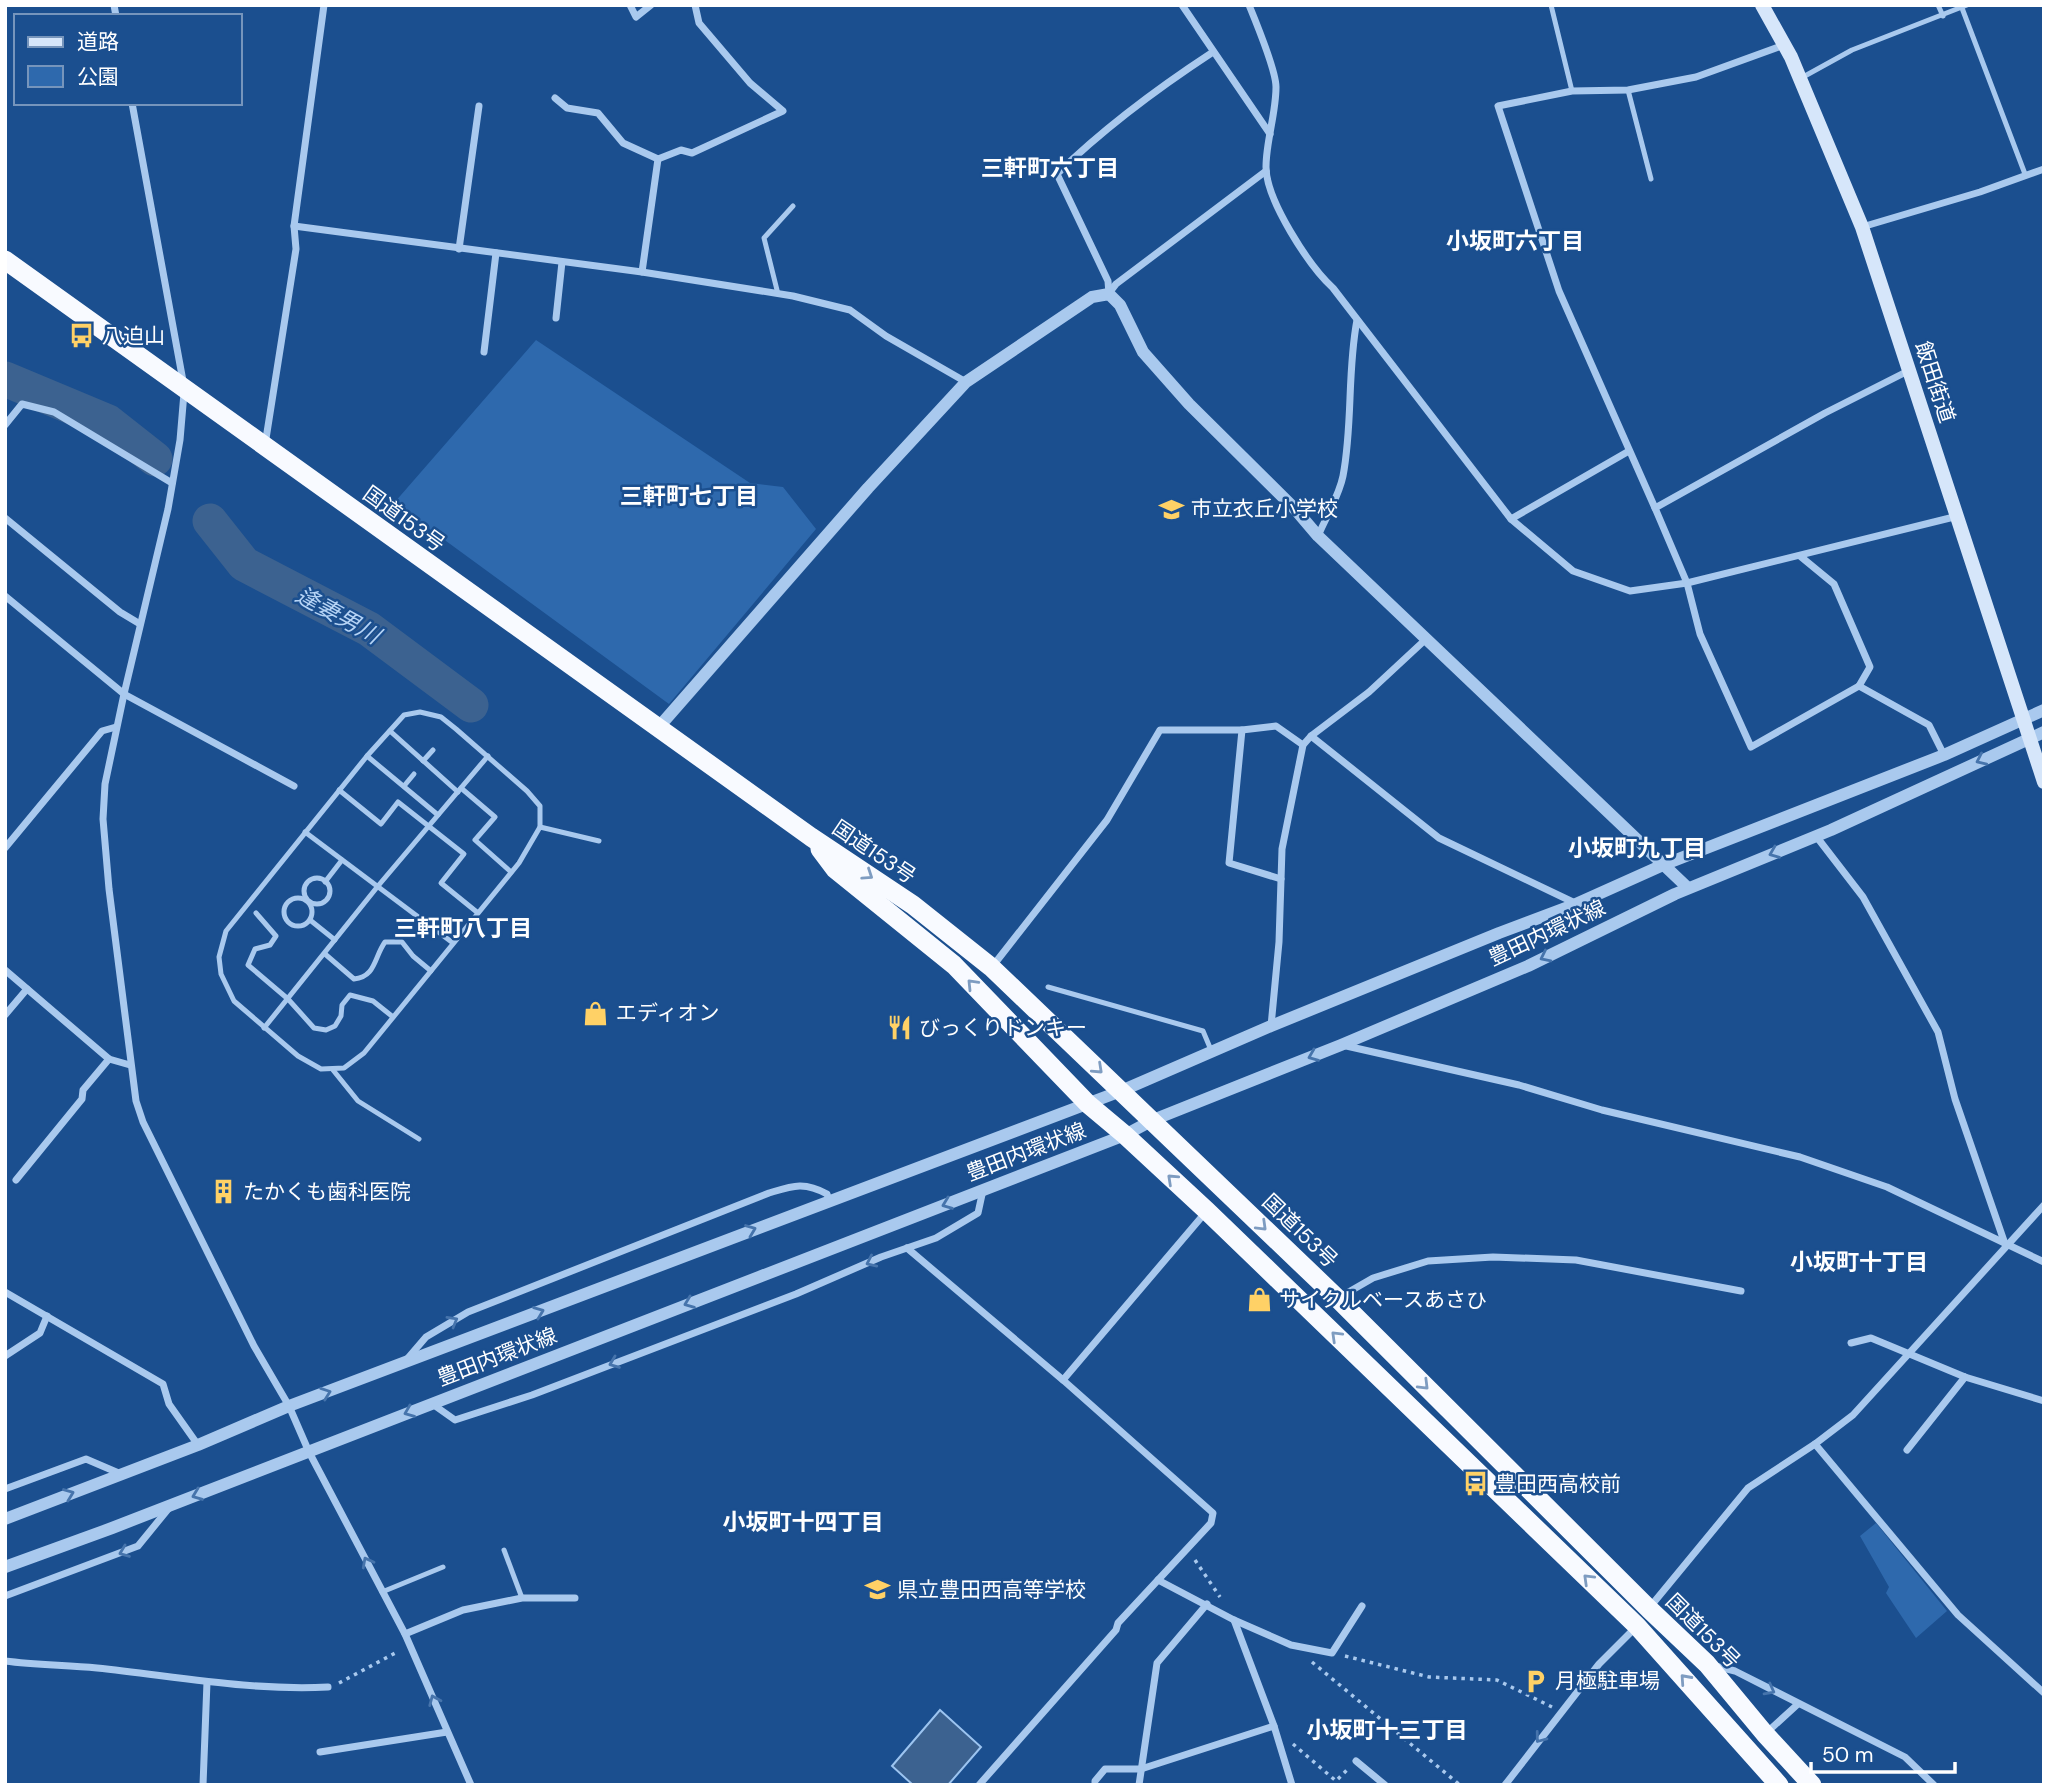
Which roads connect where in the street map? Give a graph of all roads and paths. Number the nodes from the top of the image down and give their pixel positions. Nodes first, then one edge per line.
1 (324, 5) edge
2 (630, 5) edge
3 (651, 5) edge
4 (695, 5) edge
5 (1182, 5) edge
6 (1249, 5) edge
7 (1551, 5) edge
8 (1762, 5) edge
9 (1938, 5) edge
10 (1965, 7) edge
11 (1942, 16) junction
12 (1784, 45) junction
13 (1213, 52) junction
14 (1800, 79) junction
15 (1628, 90) junction
16 (1572, 91) junction
17 (555, 98) dead end
18 (132, 105) edge
19 (479, 106) dead end
20 (1270, 135) junction
21 (659, 159) junction
22 (2044, 169) edge
23 (1266, 171) junction
24 (2025, 174) junction
25 (1651, 179) dead end
26 (793, 206) dead end
27 (294, 226) junction
28 (1862, 226) junction
29 (459, 249) junction
30 (496, 253) junction
31 (5, 260) edge
32 (562, 262) junction
33 (642, 272) junction
34 (778, 294) junction
35 (1109, 294) junction
36 (556, 317) dead end
37 (1357, 320) junction
38 (484, 352) dead end
39 (1909, 370) junction
40 (966, 382) junction
41 (184, 390) junction
42 (5, 425) edge
43 (265, 447) junction
44 (1629, 451) junction
45 (172, 483) junction
46 (1655, 508) junction
47 (1958, 516) junction
48 (5, 518) edge
49 (1511, 519) junction
50 (1318, 536) junction
51 (1800, 556) junction
52 (1687, 583) junction
53 (5, 596) edge
54 (140, 624) junction
55 (1425, 640) junction
56 (1859, 686) junction
57 (124, 694) junction
58 (2044, 710) edge
59 (2024, 719) junction
60 (116, 727) junction
61 (658, 728) junction
62 (1242, 730) junction
63 (390, 731) junction
64 (2044, 732) edge
65 (1311, 736) junction
66 (2028, 739) junction
67 (1303, 746) junction
68 (433, 750) dead end
69 (1944, 755) junction
70 (367, 756) junction
71 (488, 756) junction
72 (423, 761) junction
73 (414, 774) dead end
74 (2044, 782) edge
75 (294, 786) dead end
76 (404, 786) junction
77 (339, 790) junction
78 (460, 790) junction
79 (438, 815) junction
80 (429, 827) junction
81 (540, 827) junction
82 (305, 832) junction
83 (1815, 836) junction
84 (811, 837) junction
85 (599, 841) dead end
86 (5, 848) edge
87 (342, 860) junction
88 (1663, 864) junction
89 (511, 872) junction
90 (1281, 879) junction
91 (325, 882) junction
92 (378, 886) junction
93 (1688, 888) junction
94 (307, 901) junction
95 (1576, 904) junction
96 (256, 913) dead end
97 (478, 913) junction
98 (310, 920) junction
99 (335, 940) junction
100 (453, 943) junction
101 (325, 954) junction
102 (992, 967) junction
103 (5, 970) edge
104 (431, 971) junction
105 (1048, 986) dead end
106 (27, 989) junction
107 (288, 999) junction
108 (5, 1015) edge
109 (393, 1017) junction
110 (1271, 1027) junction
111 (264, 1028) junction
112 (1341, 1045) junction
113 (1212, 1053) junction
114 (110, 1059) junction
115 (130, 1065) junction
116 (333, 1070) junction
117 (1121, 1091) junction
118 (1088, 1104) junction
119 (1153, 1120) junction
120 (1125, 1135) junction
121 (419, 1139) dead end
122 (16, 1180) dead end
123 (983, 1190) junction
124 (829, 1200) junction
125 (2044, 1205) edge
126 (1207, 1211) junction
127 (2006, 1245) junction
128 (907, 1248) junction
129 (2044, 1262) edge
130 (1741, 1291) dead end
131 (5, 1292) edge
132 (1337, 1298) junction
133 (47, 1316) junction
134 (1851, 1343) dead end
135 (1908, 1354) junction
136 (5, 1356) edge
137 (403, 1365) junction
138 (1965, 1377) junction
139 (1063, 1380) junction
140 (2044, 1401) edge
141 (431, 1403) junction
142 (289, 1406) junction
143 (1815, 1444) junction
144 (198, 1445) junction
145 (1907, 1450) dead end
146 (309, 1452) junction
147 (121, 1475) junction
148 (5, 1489) edge
149 (172, 1505) junction
150 (5, 1519) edge
151 (1187, 1547) junction
152 (504, 1550) dead end
153 (5, 1567) edge
154 (443, 1567) dead end
155 (1158, 1580) junction
156 (382, 1592) junction
157 (5, 1596) edge
158 (522, 1598) junction
159 (575, 1598) dead end
160 (1206, 1604) junction
161 (1362, 1606) dead end
162 (1649, 1609) junction
163 (1234, 1620) junction
164 (1637, 1626) junction
165 (405, 1634) junction
166 (410, 1644) junction
167 (1291, 1645) junction
168 (1332, 1653) junction
169 (5, 1661) edge
170 (1707, 1664) junction
171 (206, 1682) junction
172 (328, 1687) joint
173 (2044, 1693) edge
174 (1798, 1704) junction
175 (1561, 1711) junction
176 (1274, 1726) junction
177 (447, 1732) junction
178 (1765, 1734) junction
179 (320, 1752) dead end
180 (1356, 1761) joint
181 (1141, 1769) junction
182 (203, 1785) edge
183 (471, 1785) edge
184 (979, 1785) edge
185 (1095, 1785) edge
186 (1139, 1785) edge
187 (1292, 1785) edge
188 (1385, 1785) edge
189 (1460, 1785) edge
190 (1505, 1785) edge
191 (1779, 1785) edge
192 (1812, 1785) edge
193 (1934, 1785) edge

1 - 27 street
2 - 3 street
4 - 21 street
5 - 13 street
6 - 20 street
7 - 16 lane
8 - 12 main road, 飯田街道
9 - 11 lane
10 - 11 lane
10 - 24 lane
11 - 14 lane
12 - 14 main road, 飯田街道
12 - 15 street
13 - 20 street
13 - 35 street
14 - 28 main road, 飯田街道
15 - 16 street
15 - 25 lane
16 - 44 street
17 - 21 street
18 - 41 street
19 - 29 street
20 - 23 street
21 - 33 street
22 - 24 street
23 - 35 street
23 - 37 street
24 - 28 street
26 - 34 lane
27 - 29 street
27 - 43 street
28 - 39 main road, 飯田街道
29 - 30 street
30 - 32 street
30 - 38 street
31 - 41 highway, 国道153号
32 - 33 street
32 - 36 street
33 - 34 street
34 - 40 street
35 - 40 street
35 - 50 street
37 - 49 street
37 - 50 street
39 - 46 street
39 - 47 main road, 飯田街道
40 - 61 street
41 - 43 highway, 国道153号
41 - 45 street
42 - 45 street
43 - 61 highway, 国道153号
44 - 46 street
44 - 49 street
45 - 54 street
46 - 52 street
47 - 51 street
47 - 59 main road, 飯田街道
48 - 54 street
49 - 52 street
50 - 55 street
51 - 52 street
51 - 56 street
52 - 56 street
53 - 57 street
54 - 57 street
55 - 65 street
55 - 88 street
56 - 69 street
57 - 60 street
57 - 75 street
58 - 59 street, 豊田内環状線
59 - 66 main road, 飯田街道
59 - 69 street, 豊田内環状線
60 - 86 street
60 - 115 street
61 - 84 highway, 国道153号
62 - 67 street
62 - 90 street
62 - 102 street
63 - 70 lane
63 - 71 lane
63 - 72 lane
64 - 66 street, 豊田内環状線
65 - 67 street
65 - 95 street
66 - 74 main road, 飯田街道
66 -> 83 street, 豊田内環状線
67 - 90 street
68 - 72 lane
69 - 88 street, 豊田内環状線
70 - 76 lane
70 - 77 lane
71 - 78 lane
71 - 81 lane
72 - 78 lane
73 - 76 lane
76 - 79 lane
77 - 80 lane
77 - 82 lane
78 - 79 lane
78 - 89 lane
79 - 80 lane
80 - 92 lane
80 - 97 lane
81 - 85 lane
81 - 89 lane
82 - 87 lane
82 - 111 lane
83 -> 93 street, 豊田内環状線
83 - 127 street
84 -> 102 highway, 国道153号
118 -> 84 highway, 国道153号
87 - 91 lane
87 - 92 lane
88 - 93 street
88 - 95 street, 豊田内環状線
89 - 97 lane
90 - 110 street
91 - 94 lane
91 - 94 lane
92 - 99 lane
92 - 100 lane
93 -> 112 street, 豊田内環状線
94 - 98 lane
94 - 98 lane
95 - 110 street, 豊田内環状線
96 - 107 lane
97 - 100 lane
98 - 99 lane
99 - 101 lane
100 - 104 lane
101 - 104 lane
101 - 107 lane
102 -> 117 highway, 国道153号
103 - 106 street
104 - 109 lane
105 - 113 lane
106 - 108 street
106 - 114 street
107 - 109 lane
107 - 111 lane
109 - 116 lane
110 - 113 street, 豊田内環状線
111 - 116 lane
112 -> 119 street, 豊田内環状線
112 - 127 street
113 - 117 street, 豊田内環状線
114 - 115 street
114 - 122 street
115 - 142 street
116 - 121 lane
117 - 118 street, 豊田内環状線
117 - 119 highway, 国道153号
118 - 120 highway, 国道153号
118 - 124 street, 豊田内環状線
119 - 120 street, 豊田内環状線
119 -> 132 highway, 国道153号
120 - 123 street, 豊田内環状線
126 -> 120 highway, 国道153号
123 - 128 street
123 -> 141 street, 豊田内環状線
137 -> 124 street, 豊田内環状線
137 -> 124 street
125 - 127 street
126 - 139 street
164 -> 126 highway, 国道153号
127 - 129 street
127 - 135 street
128 - 139 street
128 -> 141 street
130 - 132 street
131 - 133 street
132 -> 162 highway, 国道153号
133 - 136 street
133 - 144 street
134 - 135 street
135 - 138 street
135 - 143 street
142 -> 137 street, 豊田内環状線
138 - 140 street
138 - 145 street
139 - 151 street
141 -> 146 street, 豊田内環状線
142 - 144 street, 豊田内環状線
142 - 146 street
143 - 162 street
143 - 173 street
144 - 147 street, 豊田内環状線
146 -> 149 street, 豊田内環状線
156 -> 146 street
147 - 148 street
150 -> 147 street, 豊田内環状線
149 - 153 street, 豊田内環状線
149 -> 157 street
151 - 155 street
151 - 163 path
152 - 158 lane
154 - 156 lane
155 - 160 street
155 - 184 street
156 - 165 street
158 - 159 street
158 - 165 street
160 - 163 street
160 - 181 street
161 - 168 street
162 - 164 street
162 - 170 highway, 国道153号
163 - 167 street
163 - 176 street
164 - 175 street
191 -> 164 highway, 国道153号
165 - 166 street
166 - 172 path
177 -> 166 street
167 - 168 street
167 - 189 path
168 - 175 path
169 - 171 street
170 -> 174 street
170 - 178 highway, 国道153号
171 - 172 street
171 - 182 street
174 - 178 street
174 - 193 street
175 -> 190 street
176 - 180 path
176 - 181 street
176 - 187 street
177 - 179 street
177 - 183 street
178 - 192 highway, 国道153号
180 - 188 street
181 - 185 street
181 - 186 street

